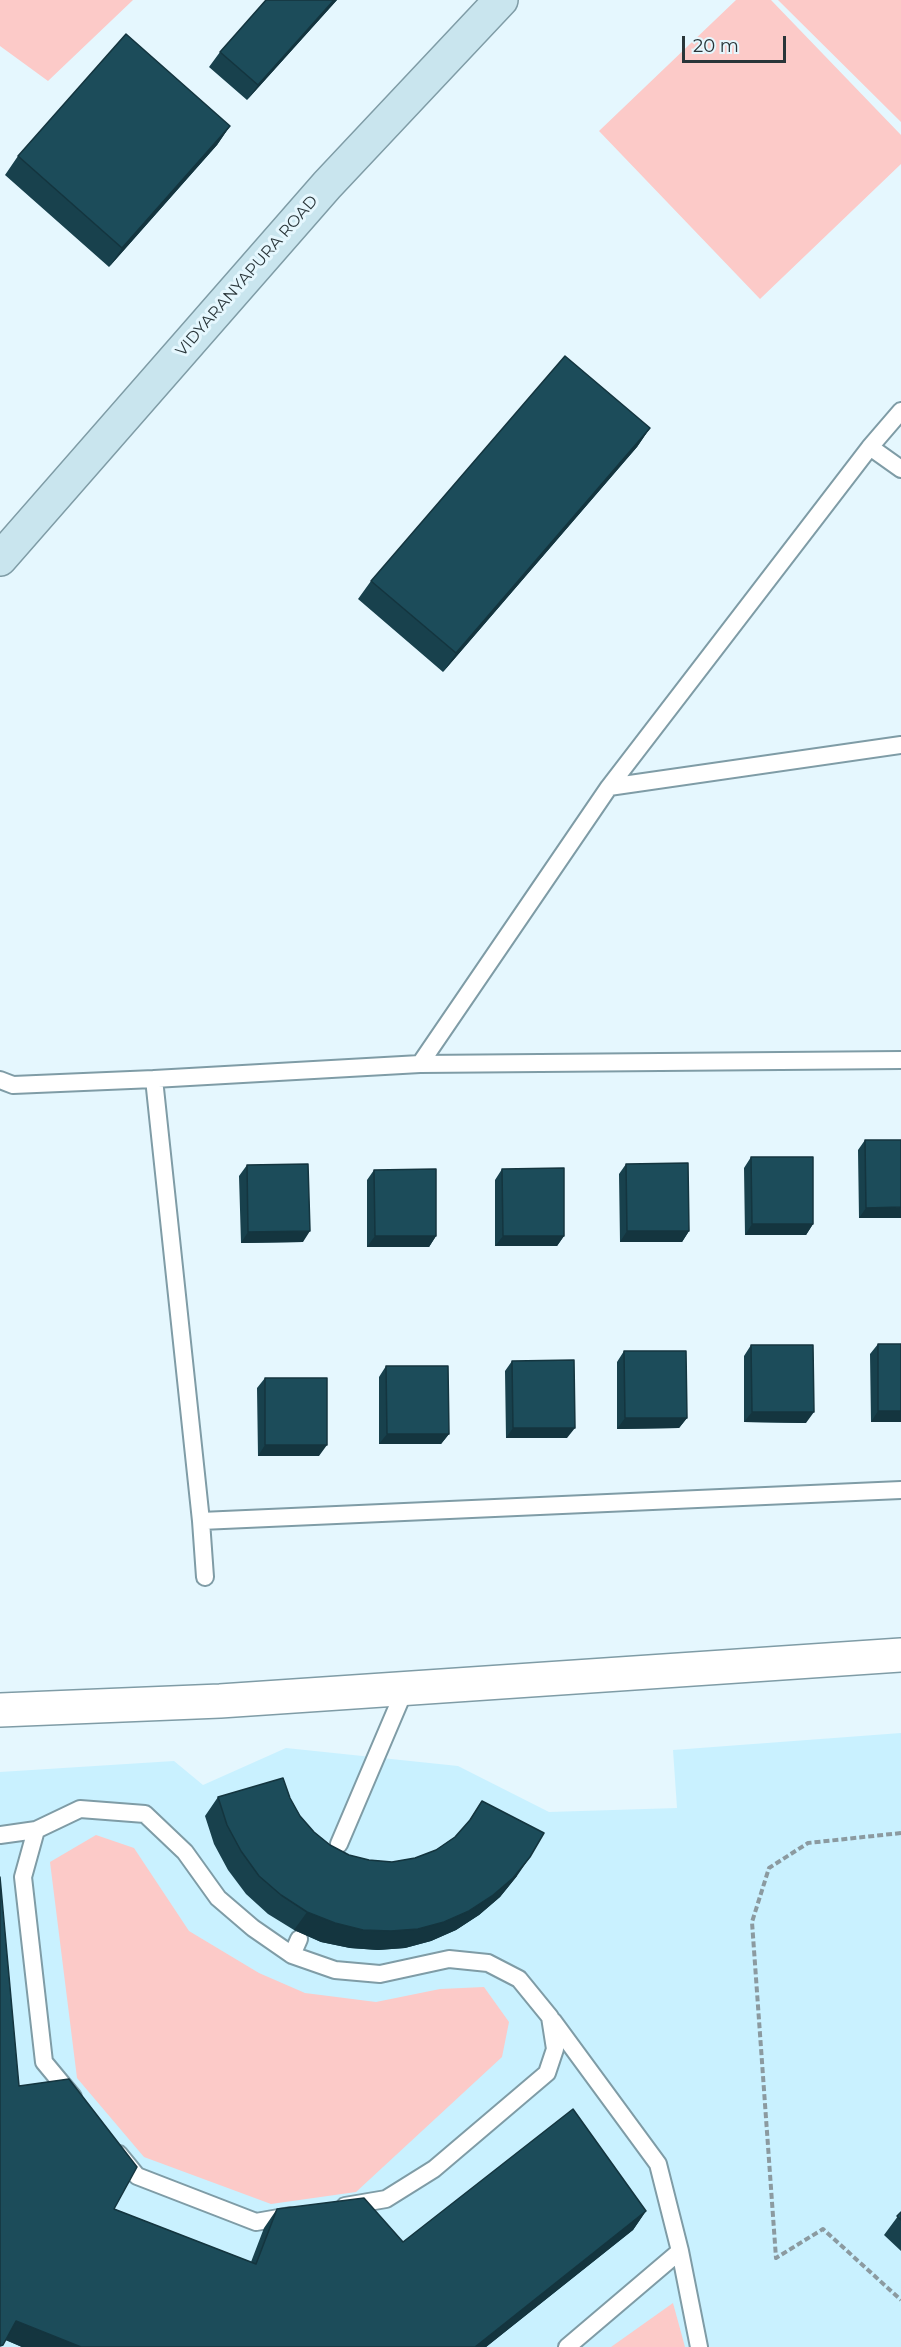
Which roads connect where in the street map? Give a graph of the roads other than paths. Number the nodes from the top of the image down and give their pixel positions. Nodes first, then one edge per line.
1 (501, 0) edge
2 (901, 411) edge
3 (870, 447) junction
4 (901, 470) edge
5 (3, 549) edge
6 (901, 745) edge
7 (609, 787) junction
8 (901, 1060) edge
9 (420, 1064) junction
10 (0, 1080) edge
11 (154, 1080) junction
12 (901, 1490) edge
13 (201, 1521) junction
14 (205, 1577) dead end
15 (901, 1655) edge
16 (405, 1689) junction
17 (0, 1710) edge
18 (36, 1830) junction
19 (0, 1835) edge
20 (339, 1844) dead end
21 (299, 1939) dead end
22 (292, 1955) junction
23 (550, 2017) junction
24 (80, 2106) edge
25 (108, 2141) edge
26 (327, 2210) edge
27 (303, 2214) edge
28 (680, 2251) junction
29 (567, 2347) edge
30 (699, 2347) edge

1 - 5 main road, VIDYARANYAPURA ROAD
2 - 3 lane
3 - 4 lane
3 - 7 lane
6 - 7 lane
7 - 9 lane
8 - 9 lane
9 - 11 lane
10 - 11 lane
11 - 13 lane
12 - 13 lane
13 - 14 lane
15 - 16 street
16 - 17 street
16 - 20 lane
18 - 19 lane
18 - 22 lane
18 - 24 lane
21 - 22 lane
22 - 23 lane
23 - 26 lane
23 - 28 lane
25 - 27 lane
28 - 29 lane
28 - 30 lane

